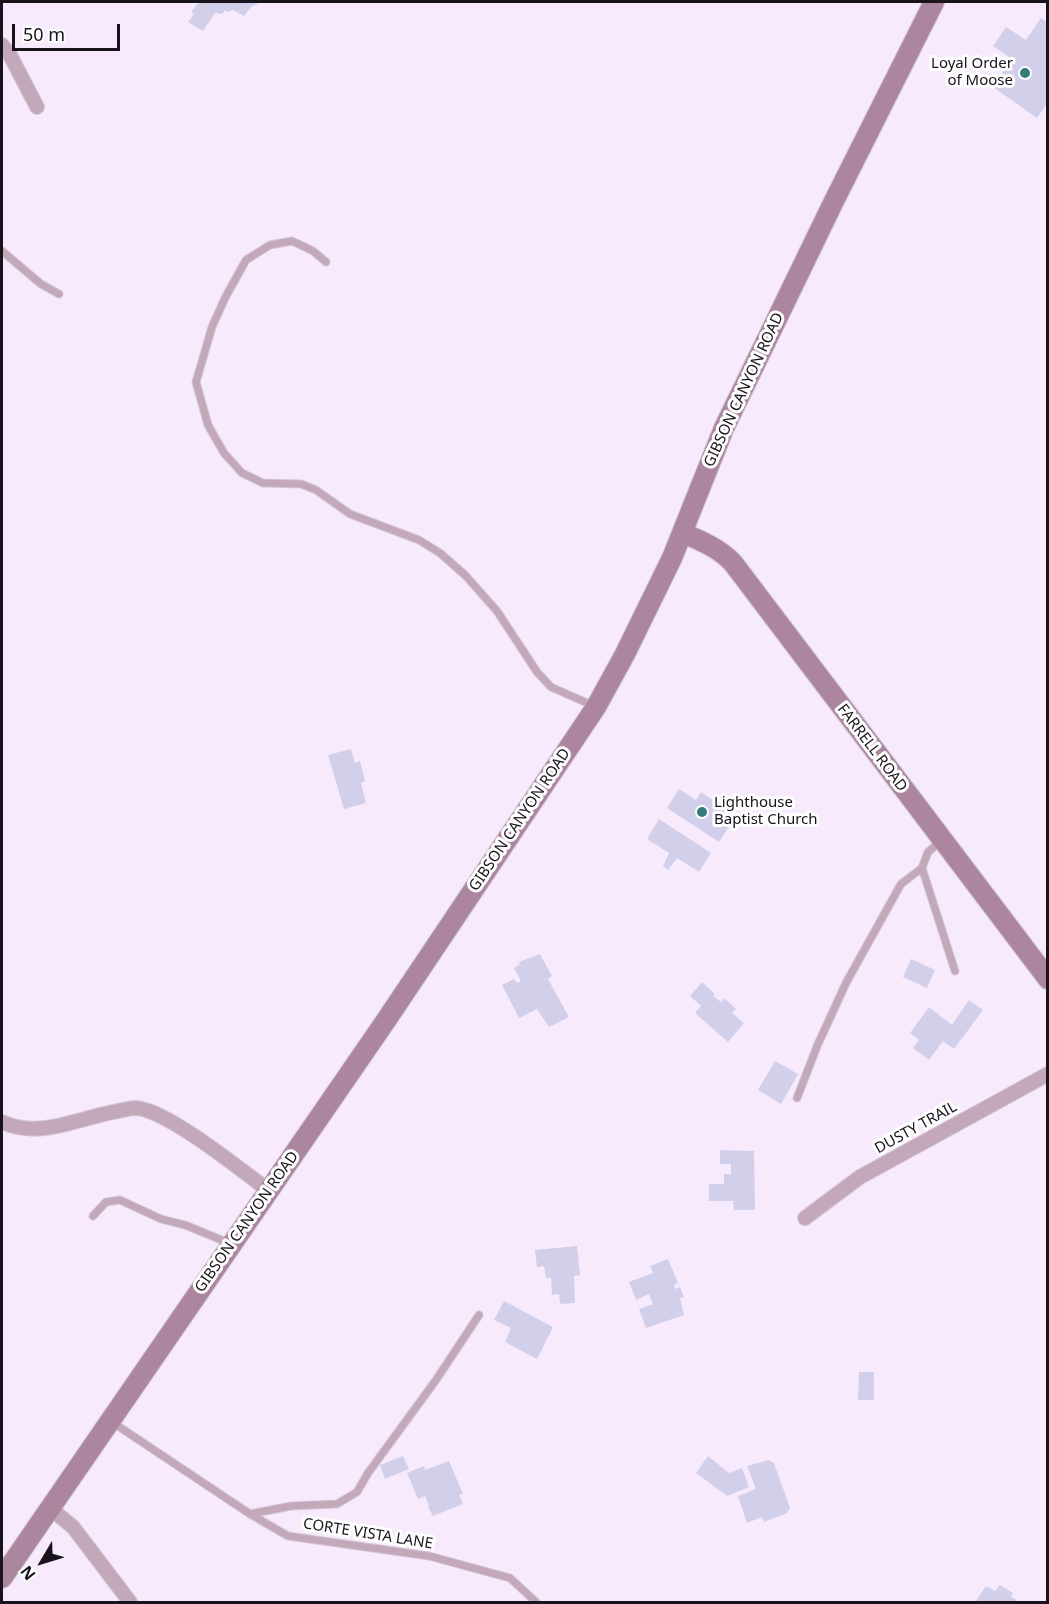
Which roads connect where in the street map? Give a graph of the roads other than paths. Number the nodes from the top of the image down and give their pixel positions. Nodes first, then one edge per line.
1 (934, 2) edge
2 (2, 45) edge
3 (37, 107) dead end
4 (2, 251) edge
5 (326, 262) dead end
6 (59, 294) dead end
7 (682, 533) junction
8 (596, 707) junction
9 (941, 841) junction
10 (922, 868) junction
11 (955, 971) dead end
12 (1047, 979) edge
13 (1047, 1074) edge
14 (797, 1098) dead end
15 (2, 1122) edge
16 (268, 1190) junction
17 (93, 1216) dead end
18 (805, 1218) dead end
19 (231, 1244) junction
20 (479, 1315) dead end
21 (110, 1421) junction
22 (50, 1508) junction
23 (250, 1514) junction
24 (2, 1578) edge
25 (130, 1602) edge
26 (536, 1602) edge

1 - 7 main road, GIBSON CANYON ROAD
2 - 3 street
4 - 6 lane
5 - 8 lane
7 - 8 main road, GIBSON CANYON ROAD
7 - 9 main road, FARRELL ROAD
8 - 16 main road, GIBSON CANYON ROAD
9 - 10 lane
9 - 12 main road, FARRELL ROAD
10 - 11 lane
10 - 14 lane
13 - 18 street, DUSTY TRAIL
15 - 16 street
16 - 19 main road, GIBSON CANYON ROAD
17 - 19 lane
19 - 21 main road, GIBSON CANYON ROAD
20 - 23 lane
21 - 22 main road, GIBSON CANYON ROAD
21 - 23 lane, CORTE VISTA LANE
22 - 24 main road, GIBSON CANYON ROAD
22 - 25 street
23 - 26 lane, CORTE VISTA LANE

